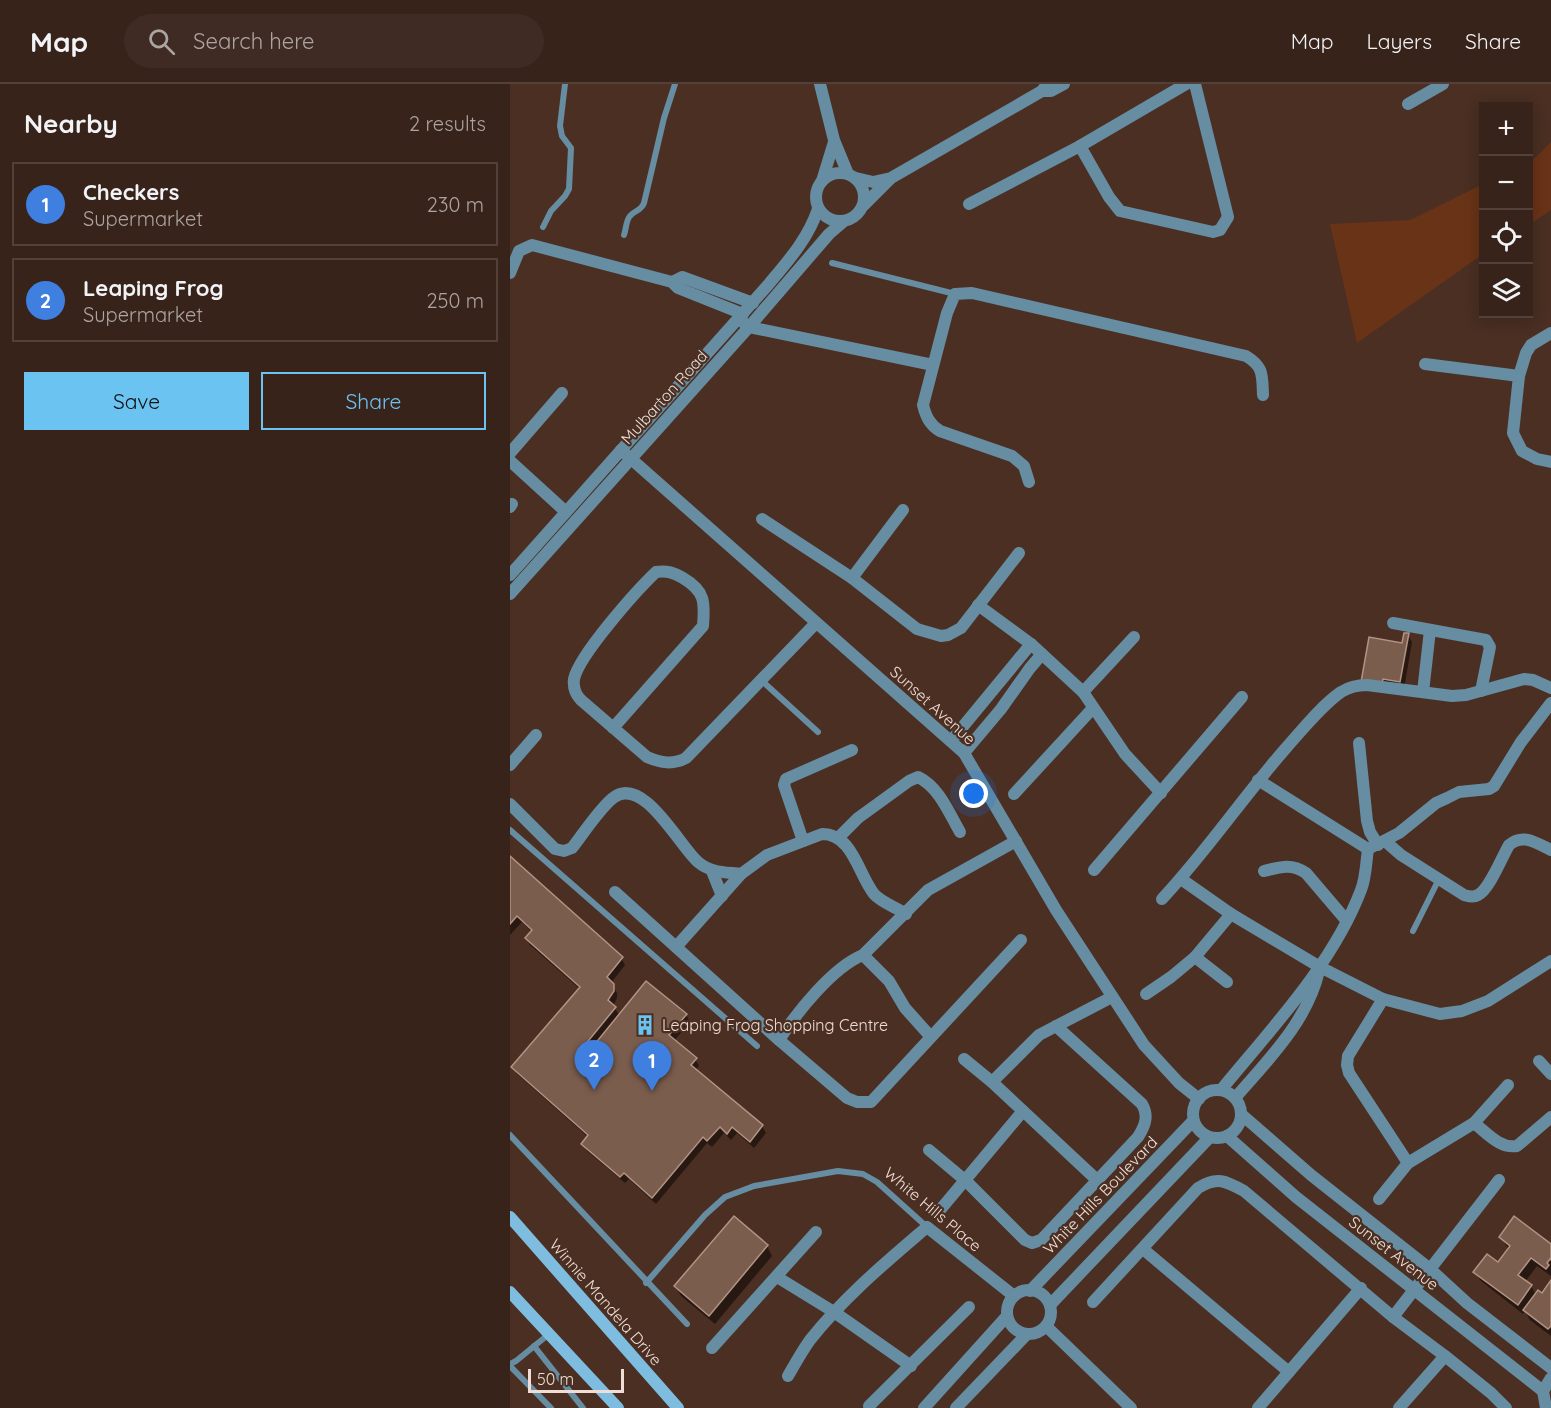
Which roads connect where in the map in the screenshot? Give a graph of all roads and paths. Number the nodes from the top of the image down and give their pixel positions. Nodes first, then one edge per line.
1 (565, 84) edge
2 (675, 84) edge
3 (820, 84) edge
4 (1064, 84) edge
5 (1186, 84) edge
6 (1195, 84) edge
7 (1443, 84) edge
8 (1044, 88) edge
9 (1408, 104) dead end
10 (834, 140) junction
11 (1080, 146) junction
12 (852, 176) junction
13 (891, 178) junction
14 (822, 181) junction
15 (969, 204) dead end
16 (864, 205) junction
17 (818, 209) junction
18 (843, 222) junction
19 (543, 227) dead end
20 (624, 236) dead end
21 (832, 263) dead end
22 (510, 273) edge
23 (672, 282) junction
24 (955, 294) junction
25 (753, 303) junction
26 (744, 320) junction
27 (1551, 333) edge
28 (1425, 364) dead end
29 (933, 365) junction
30 (1519, 376) junction
31 (562, 393) dead end
32 (1263, 395) dead end
33 (621, 450) junction
34 (510, 453) edge
35 (631, 459) junction
36 (510, 461) edge
37 (1551, 462) edge
38 (1029, 482) dead end
39 (903, 510) dead end
40 (566, 512) junction
41 (762, 519) dead end
42 (1019, 553) dead end
43 (510, 575) edge
44 (852, 578) junction
45 (510, 594) edge
46 (978, 605) junction
47 (816, 623) junction
48 (1393, 623) dead end
49 (1430, 630) junction
50 (1134, 637) dead end
51 (1031, 644) junction
52 (1042, 654) junction
53 (761, 680) junction
54 (1551, 688) edge
55 (1481, 691) junction
56 (1083, 692) junction
57 (1423, 692) junction
58 (1242, 697) dead end
59 (1551, 703) edge
60 (1093, 708) junction
61 (613, 728) junction
62 (819, 732) dead end
63 (537, 735) dead end
64 (951, 741) junction
65 (1359, 743) dead end
66 (852, 750) dead end
67 (963, 753) junction
68 (510, 765) edge
69 (1258, 780) junction
70 (1161, 793) junction
71 (1014, 794) dead end
72 (510, 804) edge
73 (510, 830) edge
74 (960, 832) dead end
75 (838, 838) junction
76 (803, 841) junction
77 (1016, 841) junction
78 (1377, 845) junction
79 (1551, 850) edge
80 (1094, 870) dead end
81 (711, 871) junction
82 (1264, 871) dead end
83 (741, 874) junction
84 (1181, 879) junction
85 (1439, 879) junction
86 (615, 892) dead end
87 (722, 896) junction
88 (1162, 899) dead end
89 (906, 914) junction
90 (1231, 914) junction
91 (1346, 920) junction
92 (1413, 931) dead end
93 (1021, 940) dead end
94 (676, 947) junction
95 (863, 955) junction
96 (1195, 957) junction
97 (1551, 961) edge
98 (1320, 967) junction
99 (1227, 982) dead end
100 (1146, 994) dead end
101 (1112, 997) junction
102 (1383, 999) junction
103 (1056, 1026) junction
104 (930, 1036) junction
105 (780, 1040) junction
106 (757, 1047) dead end
107 (964, 1059) dead end
108 (1539, 1061) dead end
109 (1551, 1074) edge
110 (992, 1082) junction
111 (1508, 1085) dead end
112 (1221, 1090) junction
113 (1235, 1098) junction
114 (1198, 1099) junction
115 (1023, 1111) junction
116 (1241, 1114) junction
117 (1551, 1117) edge
118 (1193, 1120) junction
119 (1474, 1123) junction
120 (510, 1135) edge
121 (1227, 1136) junction
122 (1209, 1138) junction
123 (929, 1150) dead end
124 (1408, 1163) junction
125 (1097, 1180) junction
126 (1499, 1180) dead end
127 (966, 1181) junction
128 (1379, 1199) dead end
129 (940, 1210) dead end
130 (510, 1217) edge
131 (927, 1227) junction
132 (816, 1232) dead end
133 (1143, 1249) junction
134 (1430, 1269) junction
135 (777, 1277) junction
136 (646, 1282) junction
137 (1361, 1288) junction
138 (1414, 1290) junction
139 (1030, 1291) junction
140 (510, 1292) edge
141 (1014, 1296) junction
142 (1093, 1302) dead end
143 (1050, 1305) junction
144 (969, 1307) dead end
145 (834, 1312) junction
146 (1007, 1316) junction
147 (1393, 1317) junction
148 (687, 1324) dead end
149 (1046, 1326) junction
150 (549, 1334) junction
151 (1027, 1334) junction
152 (534, 1346) junction
153 (712, 1348) dead end
154 (1445, 1356) junction
155 (510, 1365) edge
156 (911, 1366) junction
157 (1551, 1368) edge
158 (1289, 1372) junction
159 (788, 1376) dead end
160 (1551, 1378) edge
161 (1543, 1392) junction
162 (869, 1407) edge
163 (551, 1408) edge
164 (583, 1408) edge
165 (618, 1408) edge
166 (678, 1408) edge
167 (924, 1408) edge
168 (956, 1408) edge
169 (1131, 1408) edge
170 (1258, 1408) edge
171 (1399, 1408) edge
172 (1506, 1408) edge
173 (1546, 1408) edge

1 - 19 lane
2 - 20 lane
3 - 10 street
4 - 8 street
5 - 11 street
6 - 11 street
7 - 9 street
8 - 13 street
10 - 12 street
10 - 14 street, Mulbarton Road
11 - 15 street
12 - 13 street
12 - 14 street
12 - 16 street
13 - 16 street, Mulbarton Road
14 - 17 street, Mulbarton Road
16 - 18 street, Mulbarton Road
17 - 18 street
17 - 25 street, Mulbarton Road
18 - 26 street, Mulbarton Road
21 - 24 lane
22 - 23 street
23 - 25 street
23 - 26 street
24 - 29 street
24 - 32 street
25 - 26 street, Mulbarton Road
26 - 29 street
26 - 33 street, Mulbarton Road
26 - 35 street, Mulbarton Road
27 - 30 street
28 - 30 street
29 - 38 street
30 - 37 street
31 - 34 street
33 - 35 street, Sunset Avenue
33 - 40 street, Mulbarton Road
35 - 45 street, Mulbarton Road
35 - 47 street, Sunset Avenue
36 - 40 street
39 - 44 street
40 - 43 street, Mulbarton Road
41 - 44 street
42 - 46 street
44 - 46 street
46 - 51 street
47 - 53 street
47 - 64 street, Sunset Avenue
48 - 49 street
49 - 55 street
49 - 57 street
50 - 56 street
51 - 52 street
51 - 64 street
52 - 56 street
52 - 67 street
53 - 61 street
53 - 62 lane
54 - 55 street
55 - 57 street
56 - 60 street
57 - 69 street
58 - 70 street
59 - 78 street
60 - 70 street
60 - 71 street
61 - 61 street
63 - 68 street
64 - 67 street, Sunset Avenue
65 - 78 street
66 - 76 street
67 - 77 street, Sunset Avenue
69 - 78 street
69 - 84 street
70 - 80 street
72 - 81 street
73 - 106 lane
74 - 75 street
75 - 76 street
75 - 89 street
76 - 83 street
77 - 89 street
77 - 101 street, Sunset Avenue
78 - 85 street
78 - 91 street
79 - 85 street
81 - 83 street
81 - 87 street
82 - 91 street
83 - 87 street
84 - 88 street
84 - 90 street
85 - 92 lane
86 - 94 street
87 - 94 street
89 - 95 street
90 - 96 street
90 - 98 street
91 - 98 street
93 - 104 street
94 - 105 street
95 - 104 street
95 - 105 street
96 - 99 street
96 - 100 street
97 - 102 street
98 - 102 street
98 - 112 street
98 - 113 street
101 - 103 street
101 - 114 street, Sunset Avenue
102 - 124 street
103 - 110 street
103 - 125 street
104 - 105 street
107 - 110 street
108 - 109 street
110 - 115 street
111 - 119 street
112 - 113 street
112 - 114 street
113 - 116 street
114 - 118 street
115 - 125 street
115 - 127 street
116 - 121 street
116 - 134 street, Sunset Avenue
117 - 119 street
118 - 122 street
118 - 139 street, White Hills Boulevard
119 - 124 street
120 - 136 lane
121 - 122 street
121 - 138 street, Sunset Avenue
122 - 143 street
123 - 127 street
124 - 128 street
125 - 127 street
126 - 134 street
127 - 129 street
130 - 166 main road, Winnie Mandela Drive
131 - 136 lane, White Hills Place
131 - 141 street, White Hills Place
131 - 145 street
132 - 135 street
133 - 137 street
133 - 142 street
133 - 158 street
134 - 138 street
134 - 157 street, Sunset Avenue
135 - 145 street
135 - 153 street
136 - 148 lane
137 - 147 street
137 - 158 street
138 - 147 street
138 - 161 street, Sunset Avenue
139 - 141 street
139 - 143 street
140 - 150 main road
141 - 146 street
143 - 149 street
144 - 156 street
145 - 156 street
145 - 159 street
146 - 151 street
146 - 167 street
147 - 154 street
149 - 151 street
149 - 169 street
150 - 152 lane
150 - 165 main road
151 - 168 street
152 - 155 lane
152 - 164 lane
154 - 171 street
154 - 172 street
155 - 163 lane
156 - 162 street
158 - 170 street
160 - 161 street
161 - 173 street

